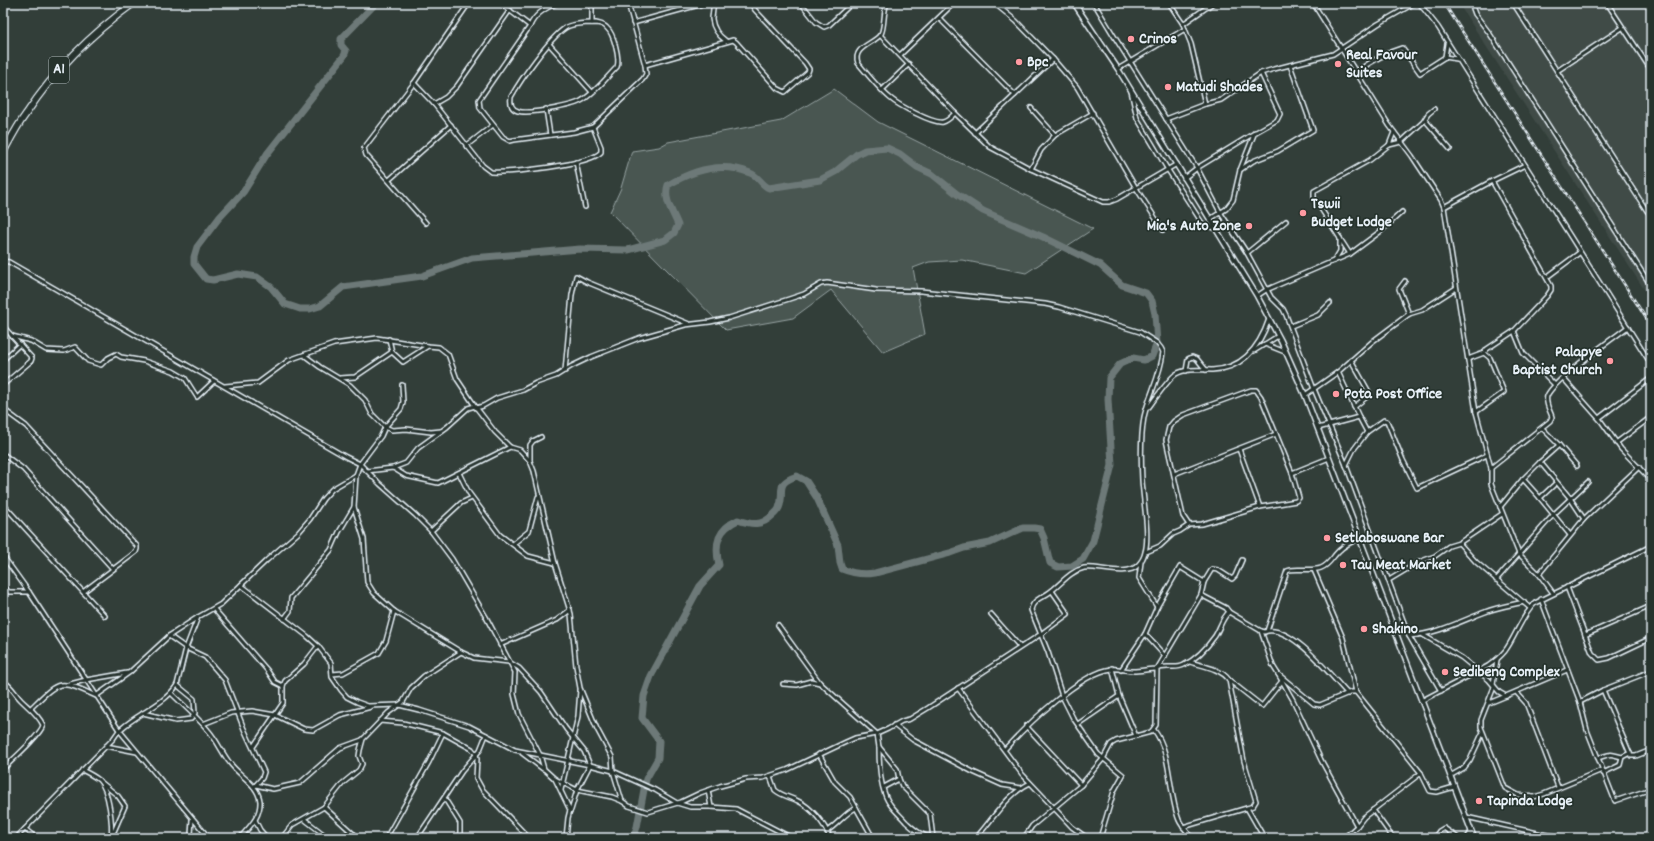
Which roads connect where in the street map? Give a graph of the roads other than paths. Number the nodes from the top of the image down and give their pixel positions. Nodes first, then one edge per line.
1 (134, 3) edge
2 (469, 3) edge
3 (500, 3) edge
4 (558, 3) edge
5 (592, 3) edge
6 (628, 3) edge
7 (706, 3) edge
8 (713, 3) edge
9 (751, 3) edge
10 (801, 3) edge
11 (848, 3) edge
12 (887, 3) edge
13 (954, 3) edge
14 (994, 3) edge
15 (1094, 3) edge
16 (1168, 3) edge
17 (1213, 3) edge
18 (1313, 3) edge
19 (1414, 3) edge
20 (1419, 3) edge
21 (1471, 3) edge
22 (1513, 3) edge
23 (1607, 3) edge
24 (1076, 4) edge
25 (510, 10) junction
26 (938, 18) junction
27 (592, 23) junction
28 (633, 23) junction
29 (1183, 24) junction
30 (530, 26) junction
31 (1622, 28) junction
32 (1185, 29) junction
33 (880, 35) junction
34 (726, 42) junction
35 (1447, 43) junction
36 (549, 44) junction
37 (1341, 50) junction
38 (900, 55) junction
39 (1445, 57) junction
40 (1053, 59) junction
41 (1458, 59) junction
42 (1130, 61) junction
43 (909, 64) junction
44 (645, 65) junction
45 (1290, 65) junction
46 (1118, 69) junction
47 (1651, 70) edge
48 (1557, 71) junction
49 (1356, 72) junction
50 (1261, 74) junction
51 (414, 83) junction
52 (882, 90) junction
53 (1130, 90) junction
54 (592, 92) junction
55 (1015, 95) junction
56 (434, 104) junction
57 (1205, 104) junction
58 (1031, 108) dead end
59 (546, 109) junction
60 (1434, 109) dead end
61 (955, 113) junction
62 (1093, 113) junction
63 (1166, 119) junction
64 (1425, 120) junction
65 (451, 125) junction
66 (493, 125) junction
67 (593, 127) junction
68 (1256, 132) junction
69 (1394, 132) junction
70 (975, 133) junction
71 (550, 135) junction
72 (1055, 135) junction
73 (1401, 142) junction
74 (1389, 145) junction
75 (466, 146) junction
76 (1450, 149) dead end
77 (3, 153) edge
78 (576, 162) junction
79 (1177, 164) junction
80 (1525, 165) junction
81 (1197, 168) junction
82 (1031, 169) junction
83 (1168, 170) junction
84 (1240, 170) junction
85 (1184, 178) junction
86 (389, 180) junction
87 (1492, 181) junction
88 (1136, 188) junction
89 (584, 207) dead end
90 (1444, 207) junction
91 (1220, 212) junction
92 (1402, 212) dead end
93 (1651, 215) edge
94 (1210, 219) junction
95 (1286, 221) dead end
96 (426, 223) dead end
97 (1216, 228) junction
98 (1163, 230) dead end
99 (1340, 238) junction
100 (1247, 253) junction
101 (1580, 253) junction
102 (1350, 254) junction
103 (3, 261) edge
104 (1333, 262) junction
105 (1547, 277) junction
106 (1405, 281) dead end
107 (1651, 286) edge
108 (1456, 288) junction
109 (1266, 290) junction
110 (1257, 296) junction
111 (1330, 303) dead end
112 (1409, 314) junction
113 (1269, 318) junction
114 (691, 324) junction
115 (3, 326) edge
116 (1291, 326) junction
117 (1628, 328) junction
118 (1514, 331) junction
119 (12, 336) junction
120 (1278, 336) junction
121 (389, 339) junction
122 (20, 344) junction
123 (1265, 344) junction
124 (428, 346) junction
125 (392, 352) junction
126 (1252, 352) junction
127 (1286, 352) junction
128 (1484, 353) junction
129 (304, 355) junction
130 (1468, 359) junction
131 (3, 360) edge
132 (1351, 360) junction
133 (1651, 364) edge
134 (1206, 370) junction
135 (565, 371) junction
136 (1186, 371) junction
137 (1338, 372) junction
138 (340, 378) junction
139 (1563, 378) junction
140 (1651, 378) edge
141 (214, 381) junction
142 (3, 385) edge
143 (402, 385) dead end
144 (1554, 385) junction
145 (225, 386) junction
146 (1314, 389) junction
147 (1305, 395) junction
148 (476, 407) junction
149 (1354, 407) junction
150 (1148, 408) junction
151 (3, 409) edge
152 (1476, 412) junction
153 (1359, 417) junction
154 (1651, 417) edge
155 (1598, 418) junction
156 (1329, 426) junction
157 (385, 427) junction
158 (1318, 428) junction
159 (1542, 428) junction
160 (441, 431) junction
161 (1367, 432) junction
162 (1276, 434) junction
163 (541, 437) dead end
164 (1616, 443) junction
165 (530, 445) junction
166 (1559, 445) junction
167 (510, 447) junction
168 (1239, 449) junction
169 (520, 450) junction
170 (3, 454) edge
171 (1487, 455) junction
172 (1329, 458) junction
173 (530, 461) junction
174 (1540, 462) junction
175 (360, 464) junction
176 (1346, 465) junction
177 (1576, 466) dead end
178 (1639, 467) junction
179 (393, 468) junction
180 (1491, 468) junction
181 (367, 471) junction
182 (458, 473) junction
183 (1292, 473) junction
184 (1174, 474) junction
185 (356, 475) junction
186 (1524, 479) junction
187 (1651, 480) edge
188 (1588, 482) dead end
189 (1556, 483) junction
190 (539, 495) junction
191 (472, 498) junction
192 (1540, 498) junction
193 (1570, 498) junction
194 (3, 504) edge
195 (354, 507) junction
196 (1260, 507) junction
197 (1500, 507) junction
198 (1502, 514) junction
199 (1554, 514) junction
200 (1584, 519) junction
201 (1189, 525) junction
202 (431, 531) junction
203 (1570, 536) junction
204 (1360, 538) junction
205 (1459, 543) junction
206 (513, 544) junction
207 (1651, 546) edge
208 (1146, 552) junction
209 (1520, 554) junction
210 (3, 556) edge
211 (1142, 560) junction
212 (1242, 560) dead end
213 (555, 563) junction
214 (114, 569) junction
215 (1314, 570) junction
216 (1539, 574) junction
217 (1389, 580) junction
218 (1496, 580) junction
219 (1204, 582) junction
220 (241, 585) junction
221 (3, 587) edge
222 (1567, 587) junction
223 (1052, 591) junction
224 (29, 592) junction
225 (83, 592) junction
226 (1553, 593) junction
227 (1202, 595) junction
228 (1541, 599) junction
229 (1524, 602) junction
230 (1651, 606) edge
231 (1156, 607) junction
232 (1530, 608) junction
233 (214, 609) junction
234 (570, 610) junction
235 (394, 611) junction
236 (1229, 612) junction
237 (991, 614) dead end
238 (104, 616) dead end
239 (198, 617) junction
240 (284, 619) junction
241 (778, 625) dead end
242 (1268, 631) junction
243 (1261, 632) junction
244 (1041, 634) junction
245 (1145, 634) junction
246 (1423, 635) junction
247 (1585, 635) junction
248 (169, 636) junction
249 (1409, 636) junction
250 (1651, 638) edge
251 (500, 645) junction
252 (318, 646) junction
253 (1020, 647) junction
254 (186, 648) junction
255 (461, 652) junction
256 (1165, 656) junction
257 (1498, 659) junction
258 (508, 662) junction
259 (1190, 662) junction
260 (1112, 668) junction
261 (1158, 669) junction
262 (1121, 670) junction
263 (1567, 670) junction
264 (1651, 671) edge
265 (130, 672) junction
266 (1477, 672) junction
267 (332, 674) junction
268 (1278, 674) junction
269 (86, 680) junction
270 (1229, 680) junction
271 (3, 681) edge
272 (1282, 681) junction
273 (70, 684) junction
274 (782, 684) dead end
275 (820, 684) junction
276 (177, 685) junction
277 (1494, 685) junction
278 (283, 686) junction
279 (580, 688) junction
280 (958, 688) junction
281 (1604, 690) junction
282 (1441, 691) junction
283 (1356, 692) junction
284 (1517, 692) junction
285 (171, 693) junction
286 (1348, 694) junction
287 (96, 696) junction
288 (1062, 696) junction
289 (1119, 696) junction
290 (1506, 696) junction
291 (1421, 701) junction
292 (1580, 702) junction
293 (1489, 704) junction
294 (398, 705) junction
295 (372, 706) junction
296 (31, 708) junction
297 (238, 712) junction
298 (143, 713) junction
299 (275, 715) junction
300 (194, 716) junction
301 (380, 721) junction
302 (203, 724) junction
303 (1078, 724) junction
304 (894, 725) junction
305 (1026, 726) junction
306 (119, 730) junction
307 (1154, 730) junction
308 (443, 733) junction
309 (877, 734) junction
310 (1482, 734) junction
311 (486, 735) junction
312 (1136, 736) junction
313 (573, 737) junction
314 (363, 740) junction
315 (106, 746) junction
316 (253, 747) junction
317 (879, 747) junction
318 (1004, 749) junction
319 (1651, 750) edge
320 (137, 752) junction
321 (521, 752) junction
322 (1630, 753) junction
323 (476, 754) junction
324 (820, 754) junction
325 (540, 755) junction
326 (1622, 757) junction
327 (1598, 758) junction
328 (1103, 759) junction
329 (567, 760) junction
330 (590, 765) junction
331 (3, 769) edge
332 (82, 770) junction
333 (544, 770) junction
334 (612, 771) junction
335 (1602, 771) junction
336 (1421, 773) junction
337 (770, 776) junction
338 (1450, 776) junction
339 (555, 779) junction
340 (899, 779) junction
341 (99, 780) junction
342 (562, 783) junction
343 (1030, 783) junction
344 (1081, 785) junction
345 (255, 786) junction
346 (884, 787) junction
347 (1454, 787) junction
348 (1558, 787) junction
349 (1021, 788) junction
350 (1651, 789) edge
351 (577, 790) junction
352 (708, 790) junction
353 (561, 792) junction
354 (444, 799) junction
355 (622, 801) junction
356 (677, 803) junction
357 (324, 807) junction
358 (711, 807) junction
359 (1055, 807) junction
360 (856, 808) junction
361 (1247, 808) junction
362 (570, 810) junction
363 (1373, 810) junction
364 (1466, 817) junction
365 (304, 819) junction
366 (192, 820) junction
367 (255, 820) junction
368 (1357, 826) junction
369 (250, 827) junction
370 (1183, 827) junction
371 (25, 829) junction
372 (260, 830) junction
373 (828, 831) junction
374 (1471, 832) junction
375 (354, 834) junction
376 (111, 837) edge
377 (871, 837) edge
378 (16, 838) edge
379 (36, 838) edge
380 (189, 838) edge
381 (209, 838) edge
382 (240, 838) edge
383 (267, 838) edge
384 (282, 838) edge
385 (350, 838) edge
386 (358, 838) edge
387 (386, 838) edge
388 (418, 838) edge
389 (460, 838) edge
390 (529, 838) edge
391 (566, 838) edge
392 (792, 838) edge
393 (830, 838) edge
394 (933, 838) edge
395 (976, 838) edge
396 (1024, 838) edge
397 (1087, 838) edge
398 (1100, 838) edge
399 (1192, 838) edge
400 (1262, 838) edge
401 (1344, 838) edge
402 (1393, 838) edge
403 (1434, 838) edge
404 (1458, 838) edge
405 (1467, 838) edge
406 (1474, 838) edge
407 (1570, 838) edge

1 - 77 highway, A1
2 - 51 street
3 - 25 street
4 - 30 street
5 - 27 street
6 - 28 street
7 - 28 street
8 - 34 street
9 - 34 street
10 - 11 street
12 - 33 street
13 - 26 street
14 - 40 street
15 - 42 street
16 - 29 street
17 - 29 street
18 - 37 street
19 - 37 street
20 - 35 street
21 - 107 street
22 - 48 street
23 - 31 street
24 - 46 street
25 - 30 street
25 - 56 street
26 - 38 street
26 - 55 street
27 - 36 street
27 - 54 street
28 - 44 street
29 - 32 street
30 - 66 street
31 - 47 street
31 - 48 street
32 - 42 street
32 - 57 street
33 - 38 street
33 - 52 street
34 - 44 street
35 - 39 street
35 - 41 street
36 - 54 street
36 - 59 street
37 - 45 street
37 - 49 street
38 - 43 street
39 - 41 street
39 - 49 street
40 - 55 street
40 - 62 street
41 - 80 street
42 - 46 street
42 - 63 street
43 - 52 street
43 - 61 street
44 - 67 street
45 - 50 street
45 - 84 street
46 - 53 street
48 - 93 street
49 - 69 street
50 - 57 street
50 - 68 street
51 - 56 street
51 - 86 street
52 - 61 street
53 - 79 street
53 - 83 street
54 - 59 street
55 - 70 street
56 - 65 street
57 - 63 street
58 - 72 street
59 - 71 street
60 - 64 street
61 - 70 street
62 - 72 street
62 - 88 street
63 - 81 street
64 - 73 street
64 - 76 street
65 - 75 street
65 - 86 street
66 - 71 street
66 - 75 street
67 - 71 street
67 - 78 street
68 - 81 street
68 - 84 street
69 - 73 street
69 - 74 street
70 - 82 street
72 - 82 street
73 - 74 street
73 - 90 street
74 - 99 street
75 - 78 street
78 - 89 street
79 - 83 street
79 - 85 street
80 - 87 street
80 - 101 street
81 - 85 street
81 - 91 street
82 - 88 street
83 - 88 street
83 - 97 street
84 - 91 street
85 - 94 street
86 - 96 street
87 - 90 street
87 - 105 street
88 - 98 street
90 - 108 street
91 - 94 street
91 - 100 street
92 - 102 street
94 - 97 street
95 - 100 street
97 - 110 street
99 - 102 street
99 - 104 street
100 - 109 street
101 - 105 street
101 - 117 street
102 - 104 street
103 - 141 street
104 - 109 street
105 - 118 street
106 - 112 street
108 - 112 street
108 - 130 street
109 - 110 street
109 - 116 street
110 - 113 street
111 - 116 street
112 - 132 street
113 - 120 street
113 - 126 street
114 - 135 street
114 - 135 street
114 - 150 street
115 - 119 street
116 - 146 street
117 - 133 street
117 - 139 street
118 - 128 street
118 - 144 street
119 - 122 street
119 - 141 street
120 - 123 street
120 - 127 street
121 - 124 street
121 - 125 street
121 - 129 street
122 - 131 street
122 - 142 street
123 - 126 street
123 - 127 street
124 - 125 street
124 - 148 street
125 - 138 street
126 - 134 street
127 - 147 street
128 - 130 street
128 - 152 street
129 - 138 street
129 - 145 street
130 - 152 street
132 - 137 street
132 - 149 street
134 - 136 street
134 - 136 street
135 - 148 street
136 - 150 street
137 - 146 street
137 - 149 street
138 - 157 street
139 - 144 street
139 - 155 street
140 - 155 street
141 - 145 street
143 - 157 street
144 - 159 street
145 - 175 street
146 - 147 street
146 - 156 street
147 - 158 street
148 - 160 street
148 - 167 street
149 - 153 street
150 - 208 street
151 - 214 street
152 - 171 street
153 - 156 street
153 - 161 street
154 - 164 street
155 - 164 street
156 - 158 street
156 - 176 street
157 - 160 street
157 - 175 street
158 - 172 street
159 - 166 street
159 - 180 street
160 - 179 street
161 - 171 street
161 - 176 street
162 - 168 street
162 - 183 street
162 - 184 street
163 - 165 street
164 - 178 street
165 - 169 street
165 - 173 street
166 - 174 street
166 - 177 street
167 - 169 street
167 - 182 street
168 - 184 street
168 - 196 street
169 - 173 street
170 - 214 street
171 - 180 street
172 - 183 street
172 - 204 street
173 - 190 street
174 - 186 street
174 - 189 street
175 - 181 street
175 - 185 street
176 - 217 street
178 - 187 street
178 - 200 street
179 - 181 street
179 - 182 street
180 - 197 street
181 - 202 street
182 - 191 street
183 - 196 street
184 - 201 street
185 - 195 street
185 - 220 street
186 - 192 street
186 - 197 street
188 - 193 street
189 - 192 street
189 - 193 street
190 - 206 street
190 - 213 street
191 - 202 street
191 - 206 street
192 - 199 street
193 - 199 street
193 - 200 street
194 - 225 street
195 - 235 street
195 - 240 street
196 - 201 street
197 - 198 street
198 - 205 street
198 - 209 street
199 - 203 street
199 - 209 street
200 - 203 street
201 - 208 street
202 - 251 street
203 - 216 street
204 - 215 street
204 - 291 street
205 - 217 street
205 - 218 street
206 - 213 street
207 - 222 street
208 - 211 street
209 - 216 street
209 - 218 street
210 - 224 street
211 - 223 street
211 - 231 street
212 - 219 street
213 - 234 street
214 - 225 street
215 - 242 street
215 - 283 street
216 - 226 street
217 - 249 street
218 - 229 street
219 - 227 street
219 - 231 street
220 - 233 street
220 - 240 street
221 - 224 street
222 - 226 street
222 - 247 street
223 - 244 street
223 - 244 street
224 - 269 street
225 - 238 street
226 - 228 street
227 - 236 street
227 - 256 street
228 - 232 street
228 - 263 street
229 - 232 street
229 - 246 street
230 - 247 street
231 - 245 street
232 - 257 street
233 - 239 street
233 - 278 street
234 - 251 street
234 - 279 street
235 - 255 street
235 - 267 street
236 - 243 street
236 - 259 street
237 - 253 street
239 - 248 street
239 - 254 street
240 - 252 street
241 - 275 street
242 - 243 street
242 - 286 street
243 - 268 street
244 - 253 street
244 - 288 street
245 - 256 street
245 - 262 street
246 - 249 street
246 - 266 street
247 - 250 street
248 - 254 street
248 - 265 street
249 - 282 street
251 - 258 street
252 - 267 street
252 - 278 street
253 - 280 street
254 - 276 street
254 - 297 street
255 - 258 street
255 - 294 street
256 - 261 street
257 - 266 street
257 - 277 street
258 - 313 street
258 - 325 street
259 - 261 street
259 - 270 street
260 - 262 street
260 - 288 street
260 - 289 street
261 - 262 street
261 - 307 street
263 - 284 street
263 - 292 street
264 - 281 street
265 - 269 street
265 - 287 street
266 - 277 street
266 - 282 street
267 - 295 street
268 - 272 street
268 - 286 street
269 - 273 street
269 - 287 street
270 - 272 street
270 - 361 street
271 - 296 street
272 - 368 street
273 - 287 street
273 - 296 street
274 - 275 street
275 - 309 street
276 - 285 street
276 - 300 street
277 - 290 street
277 - 293 street
278 - 299 street
279 - 313 street
279 - 334 street
280 - 304 street
280 - 318 street
281 - 292 street
281 - 322 street
282 - 291 street
283 - 286 street
283 - 336 street
284 - 290 street
284 - 348 street
285 - 298 street
285 - 300 street
287 - 306 street
288 - 303 street
288 - 305 street
289 - 303 street
289 - 312 street
290 - 293 street
291 - 338 street
292 - 327 street
293 - 310 street
294 - 295 street
294 - 301 street
294 - 311 street
295 - 299 street
296 - 331 street
297 - 299 street
297 - 302 street
297 - 316 street
298 - 300 street
298 - 306 street
299 - 316 street
300 - 302 street
301 - 308 street
301 - 314 street
302 - 345 street
303 - 328 street
304 - 309 street
304 - 349 street
305 - 318 street
305 - 344 street
306 - 315 street
306 - 320 street
307 - 312 street
307 - 370 street
308 - 323 street
308 - 387 street
309 - 317 street
309 - 324 street
310 - 338 street
310 - 348 street
311 - 321 street
311 - 323 street
312 - 328 street
313 - 329 street
313 - 330 street
314 - 345 street
314 - 357 street
315 - 320 street
315 - 332 street
316 - 345 street
317 - 340 street
317 - 346 street
318 - 343 street
319 - 322 street
320 - 366 street
321 - 325 street
321 - 333 street
322 - 326 street
323 - 354 street
323 - 390 street
324 - 337 street
324 - 360 street
325 - 329 street
325 - 333 street
326 - 327 street
326 - 335 street
327 - 335 street
328 - 344 street
328 - 398 street
329 - 330 street
329 - 342 street
330 - 334 street
330 - 351 street
332 - 341 street
332 - 371 street
333 - 339 street
334 - 355 street
334 - 356 street
335 - 348 street
335 - 350 street
336 - 347 street
336 - 363 street
337 - 352 street
337 - 373 street
338 - 347 street
339 - 342 street
339 - 353 street
340 - 346 street
340 - 394 street
341 - 376 street
341 - 376 street
342 - 351 street
342 - 353 street
343 - 349 street
343 - 359 street
344 - 359 street
345 - 367 street
346 - 394 street
347 - 364 street
349 - 395 street
351 - 355 street
351 - 362 street
352 - 356 street
352 - 358 street
353 - 362 street
354 - 388 street
354 - 389 street
355 - 356 street
356 - 358 street
357 - 365 street
357 - 375 street
358 - 392 street
359 - 396 street
359 - 397 street
360 - 373 street
360 - 377 street
361 - 370 street
361 - 400 street
362 - 391 street
363 - 368 street
363 - 402 street
364 - 374 street
364 - 407 street
365 - 375 street
365 - 384 street
366 - 380 street
366 - 381 street
367 - 369 street
367 - 372 street
368 - 401 street
369 - 372 street
369 - 382 street
370 - 399 street
371 - 378 street
371 - 379 street
372 - 383 street
373 - 393 street
374 - 405 street
374 - 406 street
375 - 385 street
375 - 386 street
403 - 404 street

